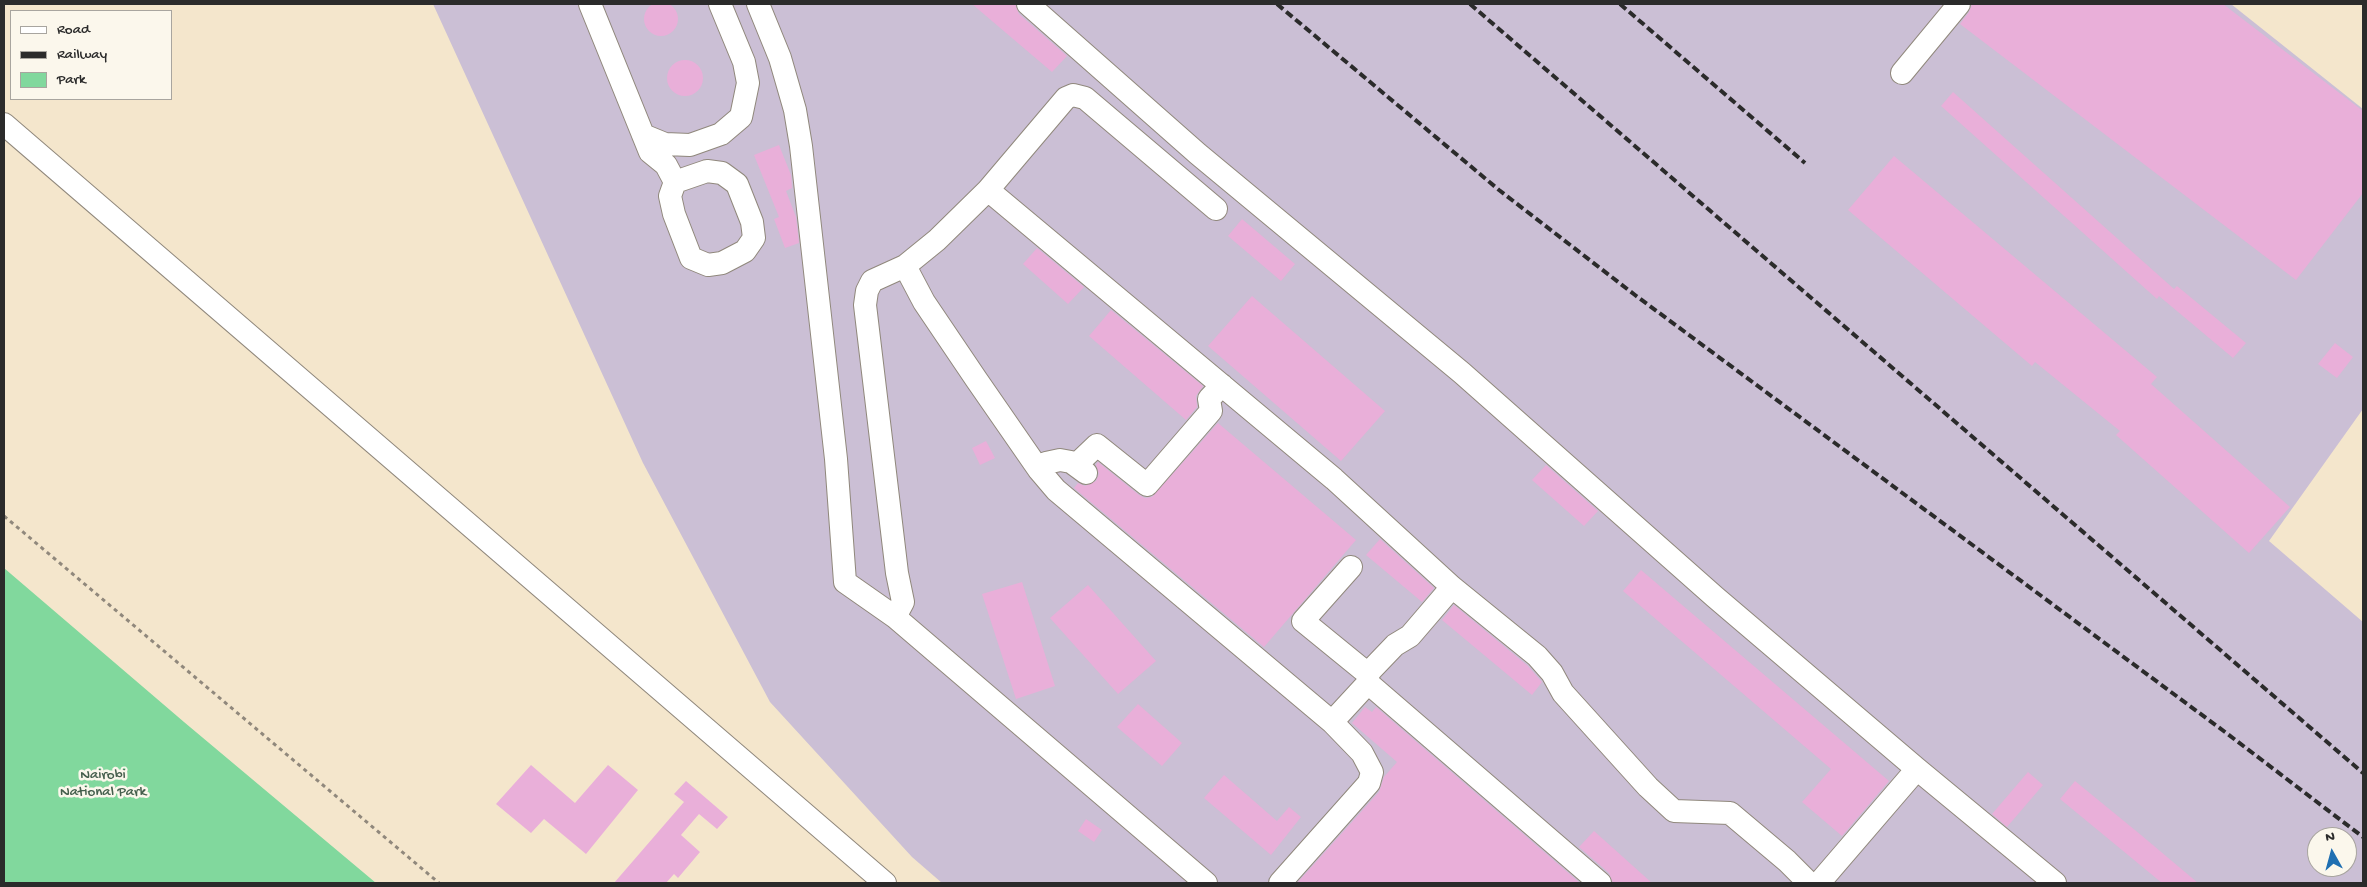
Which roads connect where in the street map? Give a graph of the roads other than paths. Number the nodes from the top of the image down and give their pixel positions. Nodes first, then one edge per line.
1 (590, 4) edge
2 (720, 4) edge
3 (758, 4) edge
4 (1028, 4) edge
5 (1959, 4) edge
6 (1902, 74) dead end
7 (4, 124) edge
8 (643, 135) junction
9 (675, 182) dead end
10 (988, 190) junction
11 (1216, 209) dead end
12 (905, 266) junction
13 (1222, 385) junction
14 (1039, 470) junction
15 (1351, 567) dead end
16 (1452, 587) junction
17 (895, 617) junction
18 (1368, 679) junction
19 (1332, 722) junction
20 (1916, 769) junction
21 (885, 883) edge
22 (1206, 883) edge
23 (1280, 883) edge
24 (1600, 883) edge
25 (1809, 883) edge
26 (1819, 883) edge
27 (2054, 883) edge

1 - 8 lane
2 - 8 lane
3 - 17 lane
4 - 20 lane
5 - 6 lane
7 - 21 lane
8 - 9 lane
10 - 11 lane
10 - 12 lane
10 - 13 lane
12 - 14 lane
12 - 17 lane
13 - 14 lane
13 - 16 lane
14 - 19 lane
15 - 18 lane
16 - 18 lane
16 - 25 lane
17 - 22 lane
18 - 19 lane
18 - 24 lane
19 - 23 lane
20 - 26 lane
20 - 27 lane

